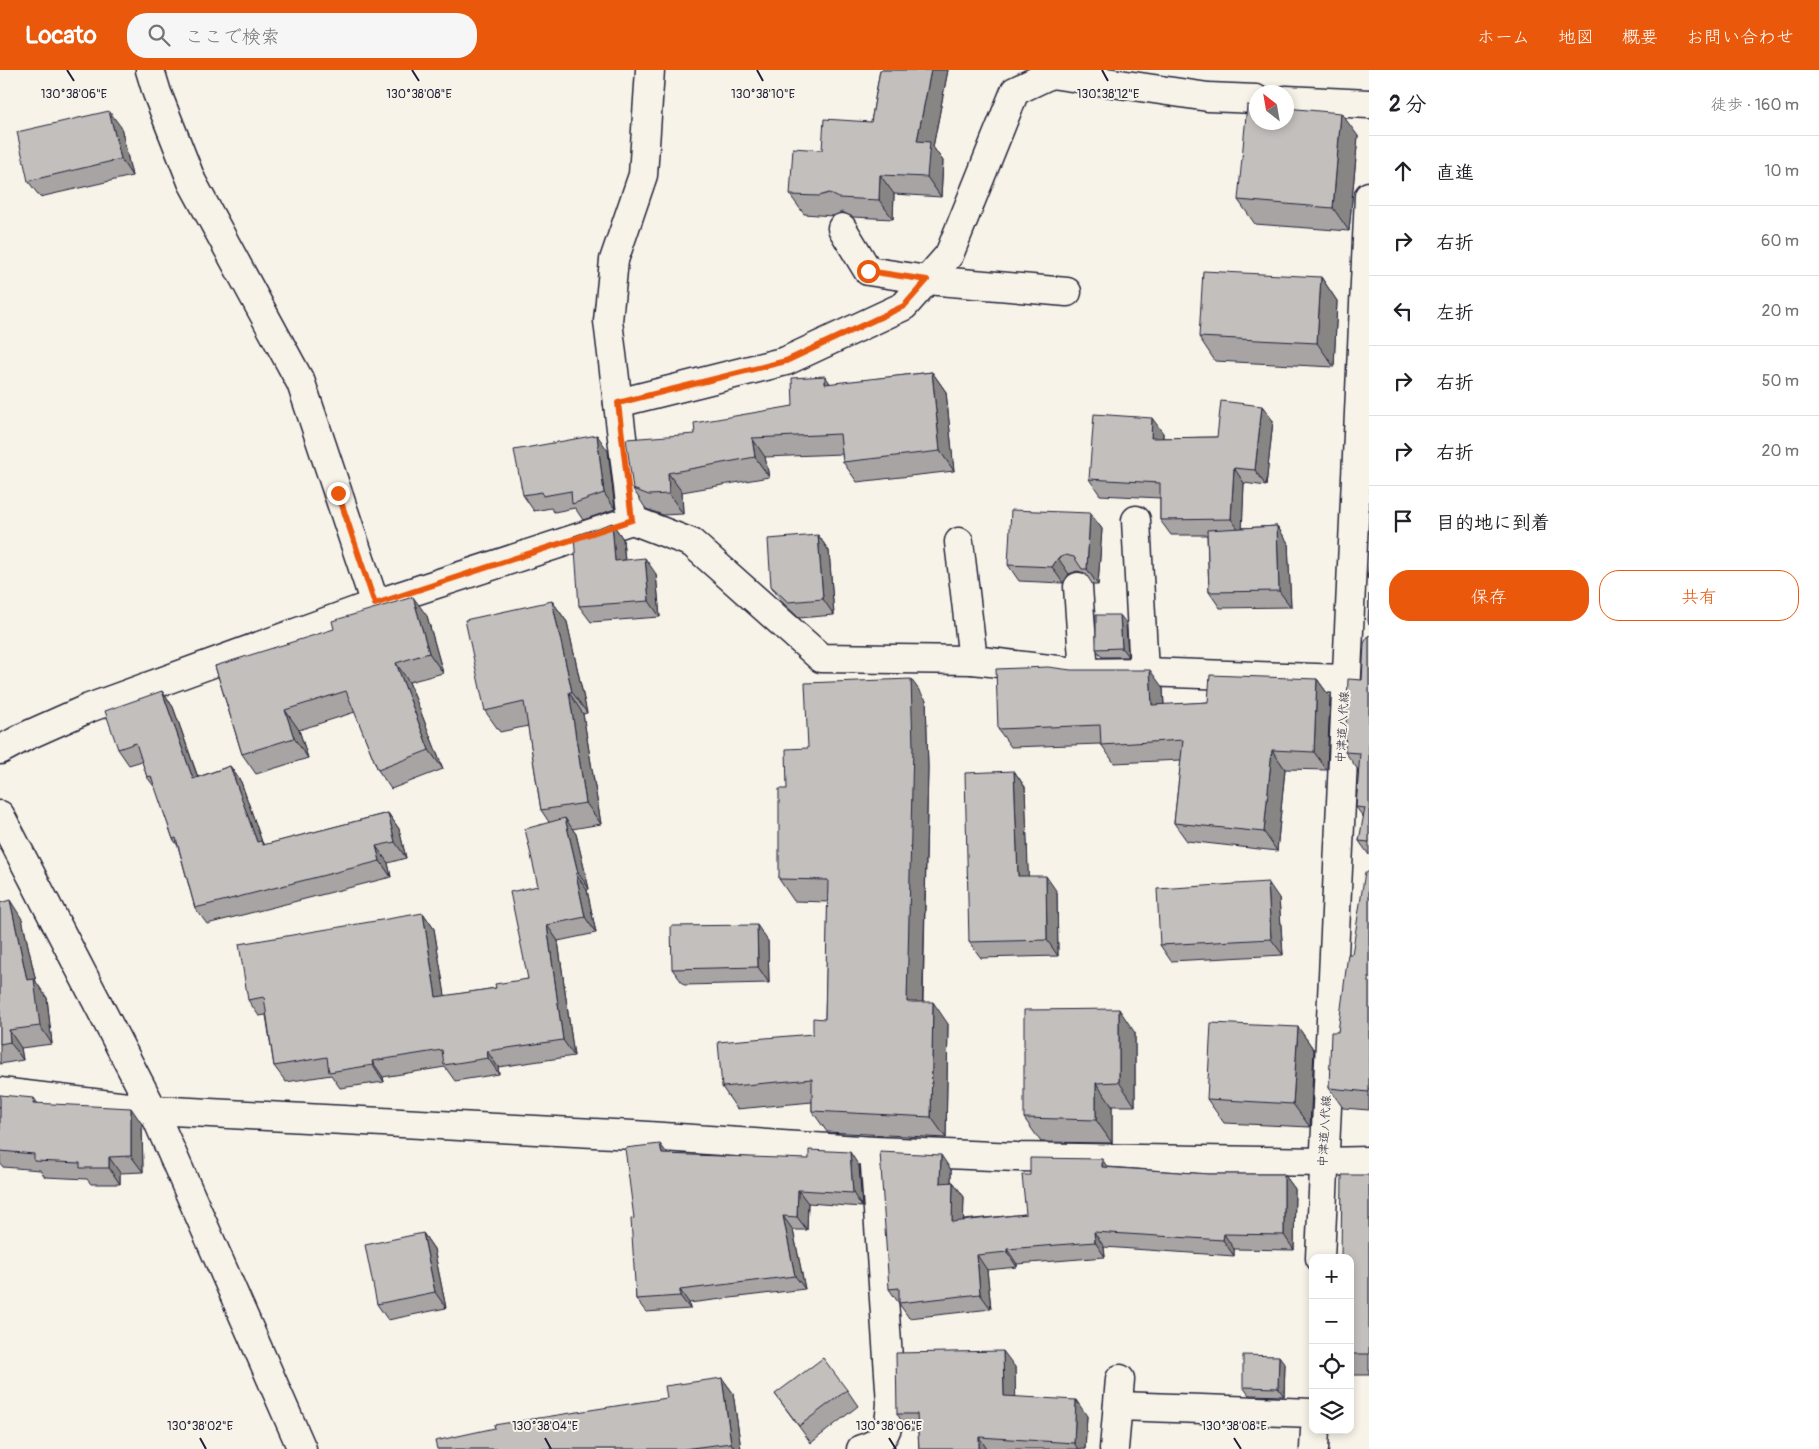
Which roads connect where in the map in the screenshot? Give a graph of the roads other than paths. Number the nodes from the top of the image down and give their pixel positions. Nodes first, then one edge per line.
1 (150, 70) edge
2 (650, 70) edge
3 (1249, 99) edge
4 (1294, 100) edge
5 (1369, 104) edge
6 (1369, 196) edge
7 (842, 228) dead end
8 (927, 280) junction
9 (1067, 292) dead end
10 (1366, 296) edge
11 (618, 403) junction
12 (632, 520) junction
13 (1136, 520) dead end
14 (959, 542) dead end
15 (1078, 587) dead end
16 (375, 604) junction
17 (1359, 648) edge
18 (973, 660) junction
19 (1144, 672) junction
20 (1084, 673) junction
21 (1346, 679) junction
22 (0, 750) edge
23 (0, 815) edge
24 (0, 1092) edge
25 (153, 1110) junction
26 (874, 1151) junction
27 (1369, 1161) edge
28 (1323, 1162) junction
29 (1320, 1254) edge
30 (1120, 1379) dead end
31 (1118, 1406) junction
32 (1309, 1413) edge
33 (1315, 1434) edge
34 (302, 1449) edge
35 (861, 1449) edge
36 (1114, 1449) edge
37 (1314, 1449) edge

1 - 16 street
2 - 11 street
3 - 8 street
4 - 5 street
6 - 10 street, 中津道八代線
7 - 8 street
8 - 9 street
8 - 11 street
10 - 17 street, 中津道八代線
11 - 12 street
12 - 16 street
12 - 18 street
13 - 19 street
14 - 18 street
15 - 20 street
16 - 22 street
17 - 21 street, 中津道八代線
18 - 20 street
19 - 20 street
19 - 21 street
21 - 28 street, 中津道八代線
23 - 25 street
24 - 25 street
25 - 26 street
25 - 34 street
26 - 28 street
26 - 35 street
27 - 28 street
28 - 29 street, 中津道八代線
30 - 31 street
31 - 32 street
31 - 36 street
33 - 37 street

